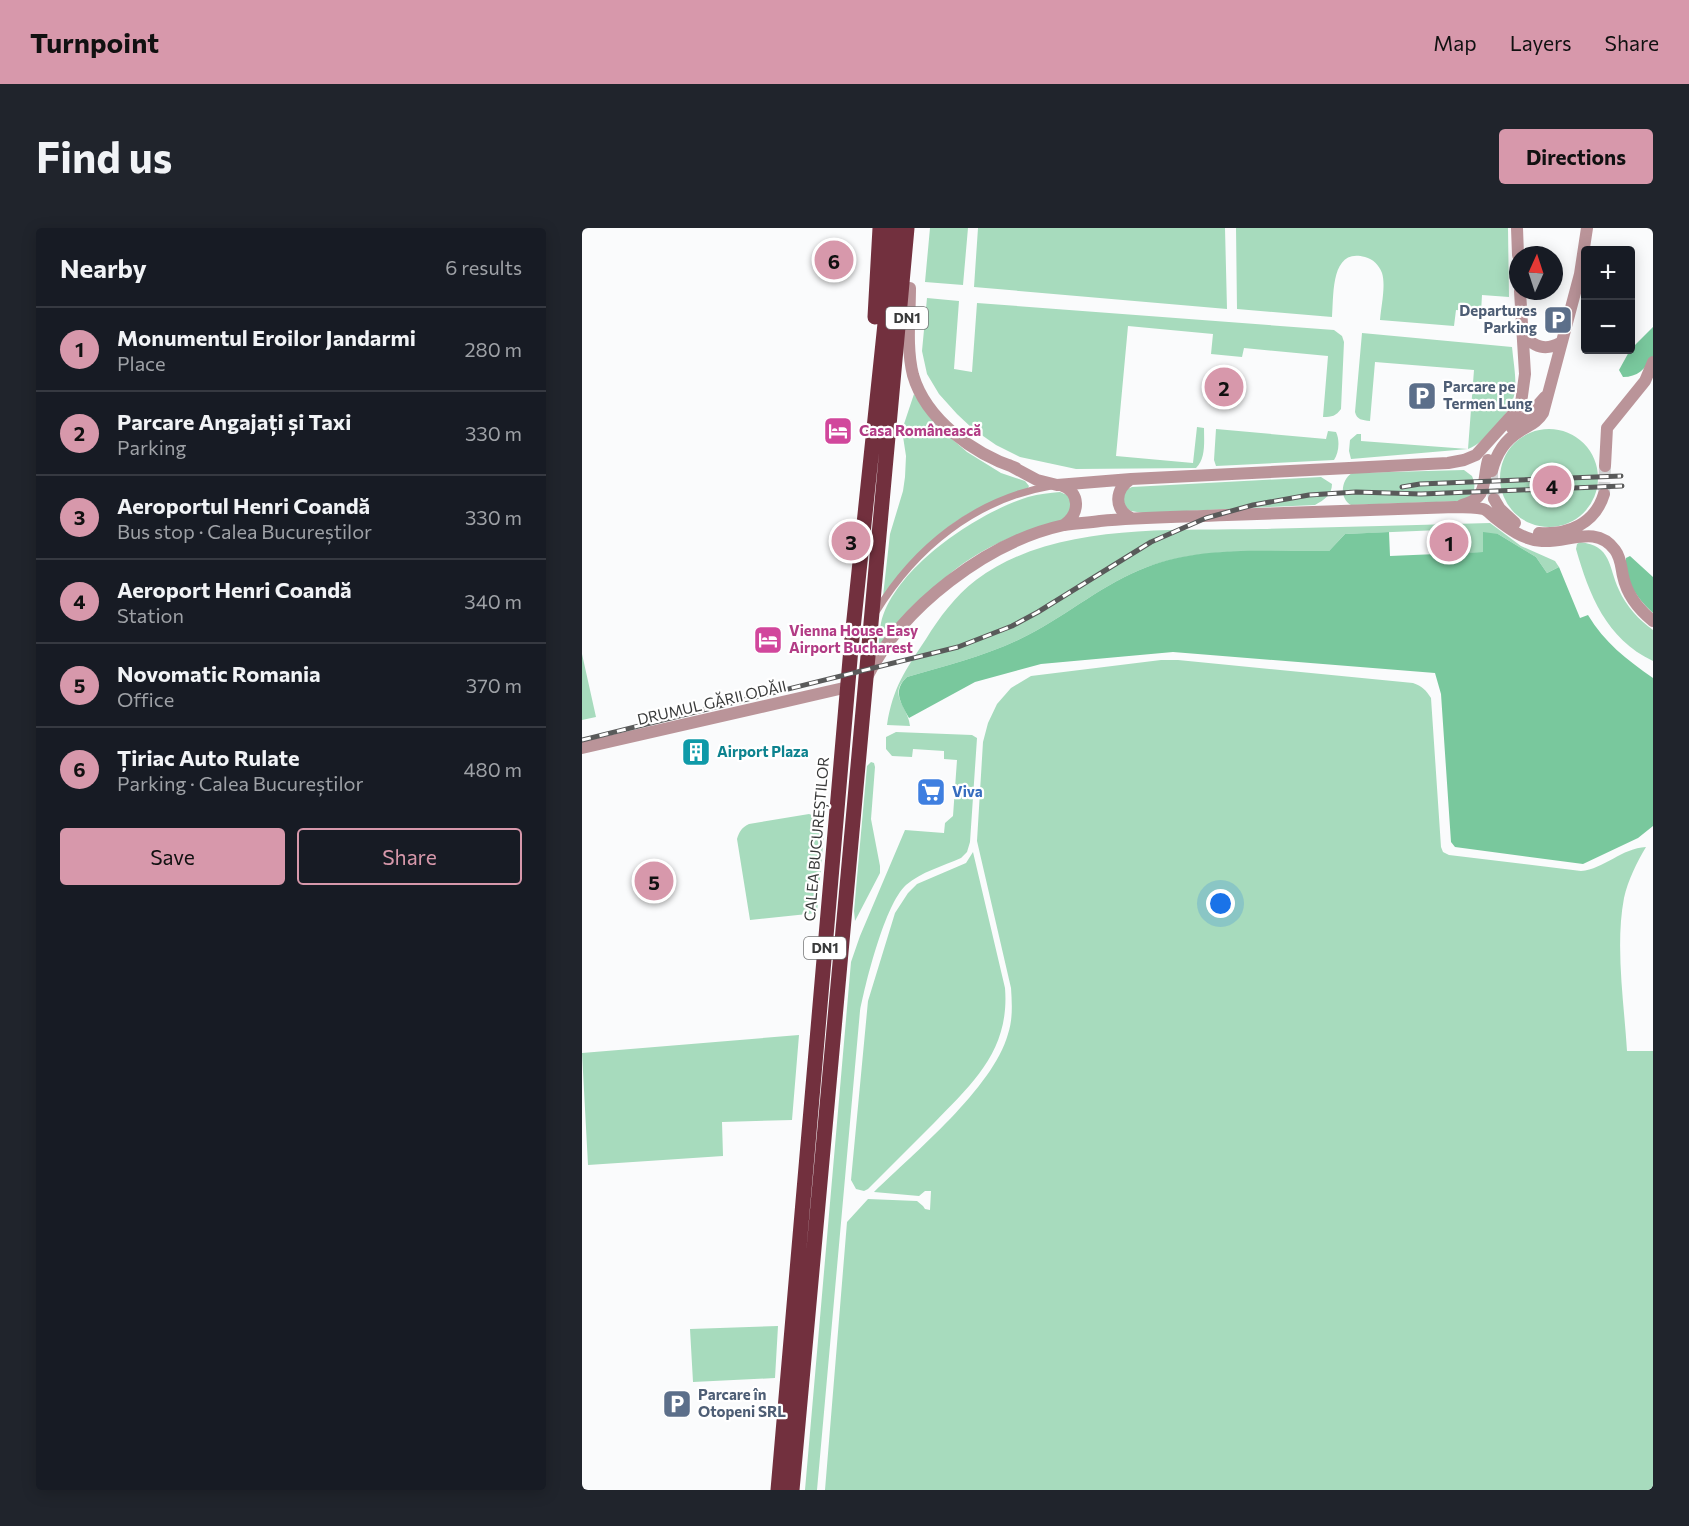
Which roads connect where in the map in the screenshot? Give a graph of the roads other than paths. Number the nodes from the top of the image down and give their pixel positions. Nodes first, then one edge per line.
1 (880, 228) edge
2 (894, 228) edge
3 (907, 228) edge
4 (916, 228) edge
5 (1516, 228) edge
6 (1587, 228) edge
7 (1517, 246) edge
8 (910, 288) junction
9 (1521, 300) edge
10 (1523, 336) junction
11 (1560, 343) junction
12 (1653, 362) edge
13 (1546, 396) junction
14 (875, 407) junction
15 (891, 407) junction
16 (1009, 465) junction
17 (1605, 466) tunnel mouth
18 (1492, 471) tunnel mouth
19 (1131, 479) junction
20 (1078, 482) junction
21 (1059, 485) junction
22 (1604, 494) tunnel mouth
23 (1494, 499) tunnel mouth
24 (1455, 507) junction
25 (1131, 518) junction
26 (1064, 525) junction
27 (871, 619) junction
28 (1653, 621) edge
29 (865, 681) junction
30 (848, 687) junction
31 (582, 748) edge
32 (778, 1490) edge
33 (792, 1490) edge

1 - 14 highway, DN1
2 - 14 highway, CALEA BUCUREȘTILOR / DN1
3 - 15 highway, DN1
4 - 8 highway, DN1
5 - 7 street
6 - 11 street
8 - 15 highway, DN1
8 - 16 street
9 - 10 street
10 - 11 street
10 - 19 street
11 - 13 street
12 - 17 street
13 - 18 street
13 - 24 street
14 - 30 highway, CALEA BUCUREȘTILOR / DN1
15 - 27 highway, DN1
16 - 20 street
16 - 21 street
19 - 20 street
19 - 25 street
20 - 21 street
21 - 26 street
21 - 27 street
22 - 23 street
24 - 25 street
24 - 28 street
25 - 26 street
26 - 29 street
27 - 29 highway, DN1
29 - 33 highway, DN1
30 - 31 street, DRUMUL GĂRII ODĂII
30 - 32 highway, CALEA BUCUREȘTILOR / DN1

